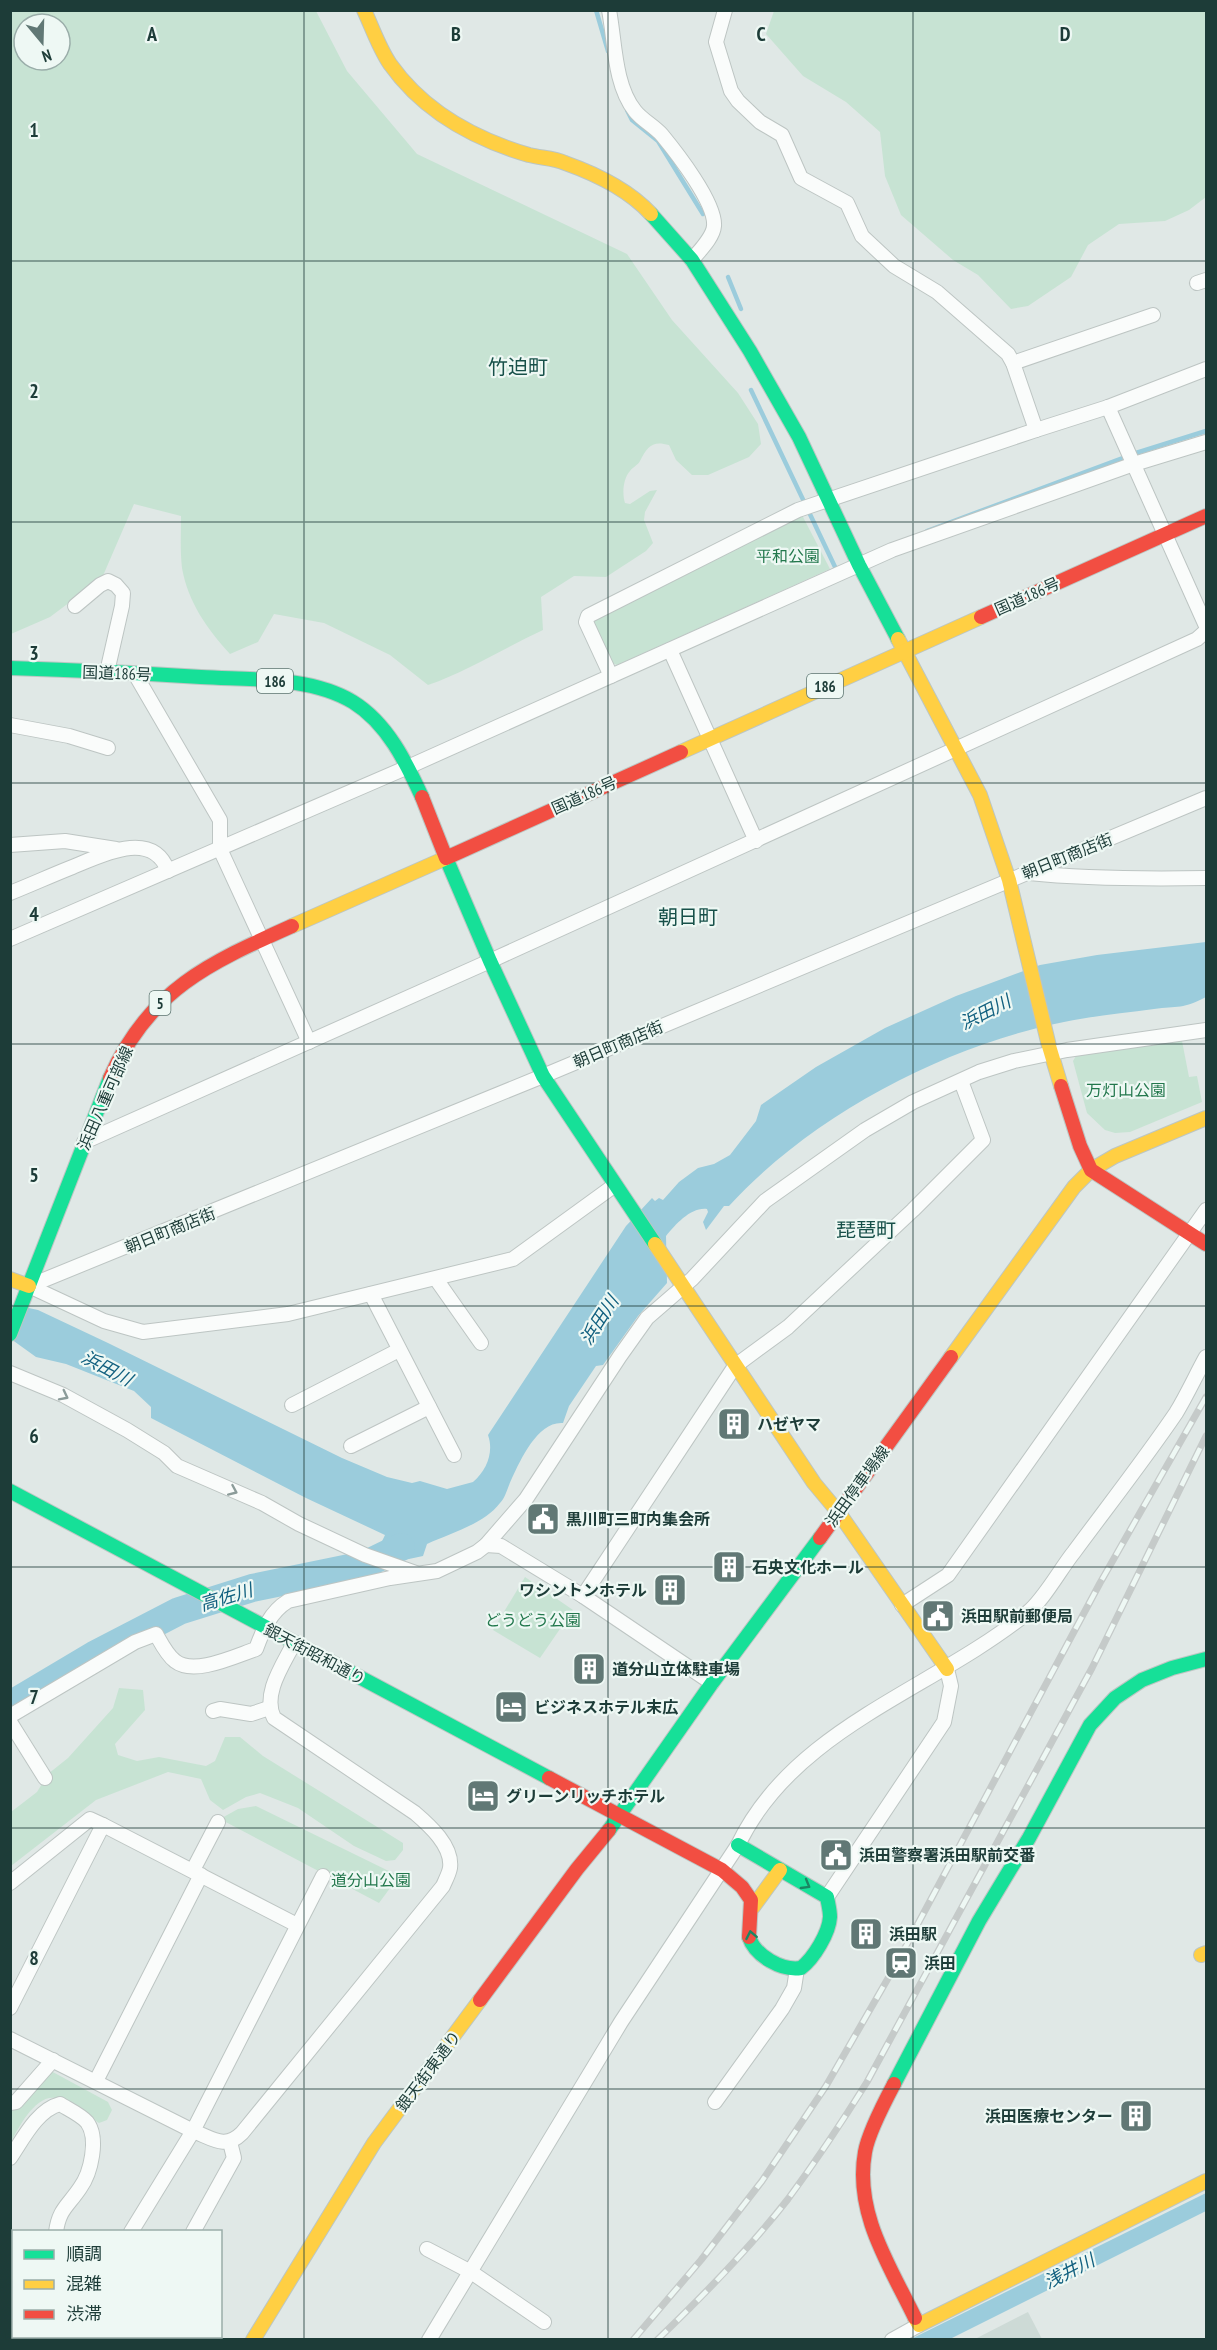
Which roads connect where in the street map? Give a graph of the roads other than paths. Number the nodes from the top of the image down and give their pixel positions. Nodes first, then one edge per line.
1 (364, 10) edge
2 (609, 10) edge
3 (725, 10) edge
4 (692, 260) junction
5 (1154, 315) dead end
6 (1013, 363) junction
7 (1206, 369) edge
8 (1108, 407) junction
9 (1036, 430) junction
10 (1206, 442) edge
11 (1134, 464) junction
12 (828, 499) junction
13 (1206, 516) edge
14 (1166, 535) junction
15 (860, 565) junction
16 (75, 606) dead end
17 (1206, 628) edge
18 (670, 650) junction
19 (905, 650) junction
20 (10, 668) edge
21 (107, 672) junction
22 (135, 674) junction
23 (611, 676) junction
24 (10, 725) edge
25 (710, 738) junction
26 (108, 748) dead end
27 (957, 750) junction
28 (408, 767) junction
29 (1206, 798) edge
30 (756, 841) junction
31 (10, 845) edge
32 (116, 849) junction
33 (220, 849) junction
34 (446, 858) junction
35 (168, 871) junction
36 (1028, 873) junction
37 (1206, 878) edge
38 (1009, 880) junction
39 (10, 893) edge
40 (261, 938) junction
41 (10, 939) edge
42 (490, 961) junction
43 (1206, 1030) edge
44 (309, 1042) junction
45 (1051, 1049) junction
46 (543, 1076) junction
47 (961, 1080) junction
48 (1206, 1118) edge
49 (84, 1142) junction
50 (1091, 1170) junction
51 (615, 1185) junction
52 (1206, 1210) edge
53 (1190, 1234) junction
54 (1206, 1244) edge
55 (436, 1279) junction
56 (10, 1280) edge
57 (681, 1283) junction
58 (28, 1290) junction
59 (370, 1294) junction
60 (10, 1334) edge
61 (480, 1343) dead end
62 (399, 1350) junction
63 (1206, 1357) edge
64 (735, 1366) junction
65 (10, 1373) edge
66 (292, 1406) dead end
67 (429, 1407) junction
68 (351, 1446) dead end
69 (454, 1455) dead end
70 (10, 1491) edge
71 (838, 1513) junction
72 (486, 1545) junction
73 (418, 1573) junction
74 (583, 1596) junction
75 (903, 1605) junction
76 (264, 1628) junction
77 (294, 1643) junction
78 (1206, 1659) edge
79 (947, 1668) junction
80 (712, 1683) junction
81 (269, 1708) junction
82 (213, 1710) dead end
83 (10, 1716) edge
84 (10, 1722) edge
85 (45, 1778) dead end
86 (621, 1815) junction
87 (218, 1822) dead end
88 (103, 1825) junction
89 (738, 1845) junction
90 (722, 1870) junction
91 (780, 1870) junction
92 (197, 1872) junction
93 (323, 1876) dead end
94 (10, 1882) edge
95 (827, 1897) junction
96 (753, 1907) junction
97 (297, 1925) junction
98 (797, 1969) junction
99 (10, 2008) edge
100 (10, 2039) edge
101 (53, 2060) junction
102 (96, 2081) junction
103 (715, 2102) dead end
104 (10, 2103) edge
105 (193, 2131) junction
106 (230, 2142) junction
107 (10, 2158) edge
108 (1206, 2181) edge
109 (56, 2230) edge
110 (132, 2230) edge
111 (194, 2230) edge
112 (427, 2249) dead end
113 (471, 2272) junction
114 (544, 2322) dead end
115 (919, 2325) junction
116 (254, 2340) edge
117 (429, 2340) edge
118 (892, 2340) edge

1 - 4 main road
2 - 4 street
3 - 6 street
4 - 12 main road
5 - 6 street
6 - 9 street
7 - 8 street
8 - 9 street
8 - 11 street
9 - 12 street
10 - 11 street
11 - 14 street
11 - 15 street
12 - 15 main road
12 - 23 street
13 - 14 main road, 国道186号 / 186
14 - 17 street
14 - 19 main road, 国道186号 / 186
15 - 18 street
15 - 19 main road
16 - 21 street
17 - 27 street
18 - 23 street
18 - 25 street
19 - 25 main road, 国道186号 / 186
19 - 27 main road
20 - 21 main road, 国道186号 / 186
21 - 22 main road, 国道186号 / 186
22 - 28 main road, 国道186号 / 186
22 - 33 street
23 - 28 street
24 - 26 street
25 - 30 street
25 - 34 main road, 国道186号 / 186
27 - 30 street
27 - 38 main road
28 - 33 street
28 - 34 main road, 国道186号 / 186
29 - 36 street, 朝日町商店街
30 - 42 street
31 - 32 street
32 - 35 street
32 - 39 street
33 - 35 street
33 - 40 street
34 - 40 main road, 浜田八重可部線 / 5
34 - 42 main road
35 - 41 street
36 - 37 street
36 - 38 street, 朝日町商店街
38 - 45 main road
38 - 46 street, 朝日町商店街
40 - 44 street
40 - 49 main road, 浜田八重可部線 / 5
42 - 44 street
42 - 46 main road
43 - 45 street
44 - 49 street
45 - 47 street
45 - 50 main road
46 - 51 main road
46 - 58 street, 朝日町商店街
47 - 57 street
47 - 64 street
48 - 50 main road, 浜田停車場線
49 - 58 main road, 浜田八重可部線 / 5
50 - 53 main road
50 - 71 main road, 浜田停車場線
51 - 55 street
51 - 57 main road
52 - 53 street
53 - 54 main road
53 - 75 street
55 - 59 street
55 - 61 street
56 - 58 main road
57 - 64 main road
57 - 72 street
58 - 59 street
58 - 60 main road, 浜田八重可部線 / 5
59 - 62 street
62 - 66 street
62 - 67 street
63 - 79 street
64 - 71 main road
64 - 74 street
65 -> 73 street
67 - 68 street
67 - 69 street
70 - 76 main road, 銀天街昭和通り
71 - 75 main road
71 - 80 main road, 浜田停車場線
72 - 73 street
72 - 74 street
73 - 76 street
74 - 80 street
75 - 79 main road
76 - 77 main road, 銀天街昭和通り
76 - 83 street
77 - 81 street
77 - 86 main road, 銀天街昭和通り
78 - 115 main road
79 - 89 street
79 - 95 street
80 - 86 main road, 浜田停車場線
81 - 82 street
81 - 106 street
84 - 85 street
86 - 90 main road
86 - 116 main road, 銀天街東通り
87 - 92 street
88 - 92 street
88 - 94 street
88 - 99 street
89 - 90 street
89 - 91 main road
90 - 96 main road
90 - 113 street
91 -> 95 main road
91 - 96 main road
92 - 97 street
92 - 102 street
93 - 97 street
95 - 98 main road
98 -> 96 main road
97 - 105 street
98 - 103 street
100 - 101 street
101 - 102 street
101 - 104 street
102 - 105 street
105 - 106 street
105 - 110 street
106 - 111 street
107 - 109 street
108 - 115 main road
112 - 113 street
113 - 114 street
113 - 117 street
115 - 118 street

